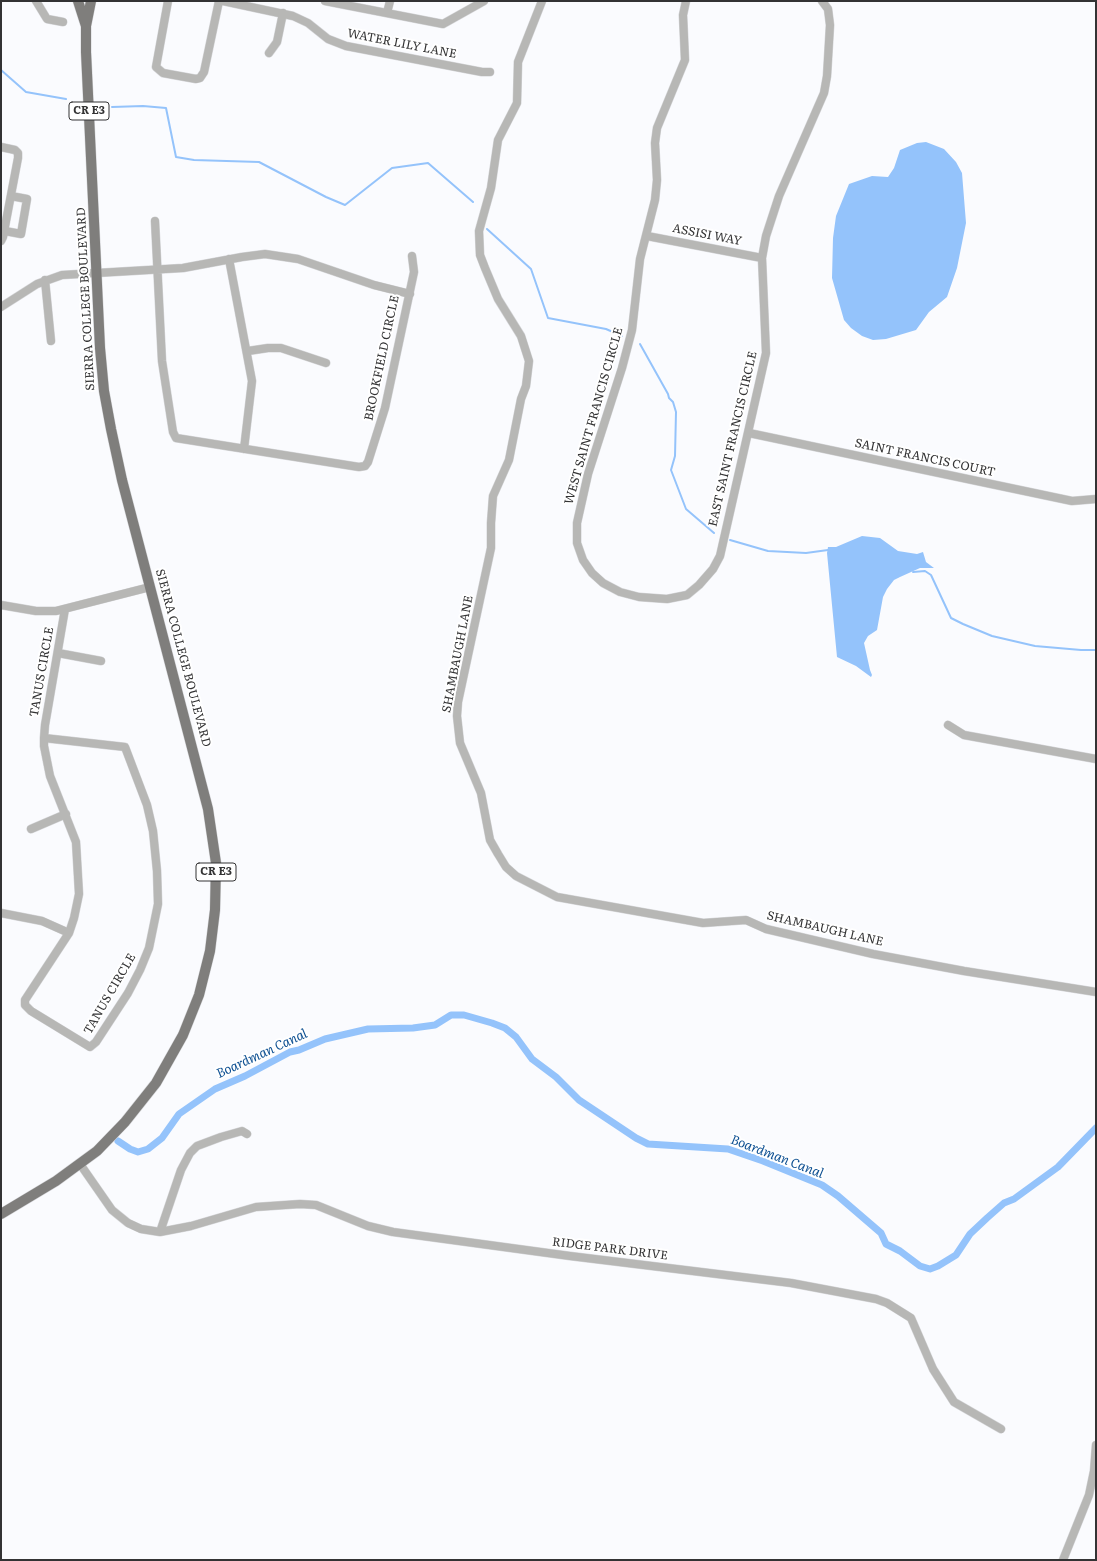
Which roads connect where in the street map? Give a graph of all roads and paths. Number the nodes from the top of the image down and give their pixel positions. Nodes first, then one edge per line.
1 (36, 1) edge
2 (78, 1) edge
3 (90, 1) edge
4 (168, 1) edge
5 (219, 1) edge
6 (223, 1) edge
7 (325, 1) edge
8 (390, 1) edge
9 (542, 1) edge
10 (686, 1) edge
11 (822, 1) edge
12 (478, 2) edge
13 (366, 5) edge
14 (283, 13) junction
15 (387, 14) junction
16 (63, 22) dead end
17 (86, 26) junction
18 (269, 53) dead end
19 (490, 72) dead end
20 (1, 147) edge
21 (11, 196) junction
22 (155, 221) dead end
23 (4, 231) junction
24 (647, 236) junction
25 (1, 241) edge
26 (412, 256) dead end
27 (762, 258) junction
28 (228, 260) junction
29 (157, 270) junction
30 (97, 272) junction
31 (45, 280) junction
32 (410, 294) junction
33 (1, 307) edge
34 (51, 341) dead end
35 (248, 351) junction
36 (326, 363) dead end
37 (749, 433) junction
38 (244, 449) junction
39 (1096, 499) edge
40 (150, 587) junction
41 (639, 597) joint
42 (1, 605) edge
43 (65, 609) junction
44 (58, 653) junction
45 (101, 661) dead end
46 (948, 725) dead end
47 (44, 738) junction
48 (1096, 759) edge
49 (66, 814) junction
50 (30, 829) dead end
51 (1, 913) edge
52 (69, 933) junction
53 (1096, 992) edge
54 (247, 1134) dead end
55 (80, 1164) junction
56 (1, 1214) edge
57 (160, 1232) junction
58 (1001, 1430) dead end
59 (1096, 1445) edge
60 (1063, 1560) edge

1 - 16 street
2 - 17 main road, SIERRA COLLEGE BOULEVARD / CR E3
3 - 17 main road, SIERRA COLLEGE BOULEVARD / CR E3
4 - 5 street
6 - 14 street, WATER LILY LANE
7 - 13 street
8 - 15 street
9 - 53 street, SHAMBAUGH LANE
10 - 24 street, WEST SAINT FRANCIS CIRCLE
11 - 27 street, EAST SAINT FRANCIS CIRCLE
12 - 15 street
13 - 15 street
14 - 18 street
14 - 19 street, WATER LILY LANE
17 - 30 main road, SIERRA COLLEGE BOULEVARD / CR E3
20 - 21 street
21 - 23 street
21 - 23 street
22 - 29 street
23 - 25 street
24 - 27 street, ASSISI WAY
24 - 41 street, WEST SAINT FRANCIS CIRCLE
26 - 32 street
27 - 37 street, EAST SAINT FRANCIS CIRCLE
28 - 29 street, BROOKFIELD CIRCLE
28 - 32 street, BROOKFIELD CIRCLE
28 - 35 street
29 - 30 street, BROOKFIELD CIRCLE
29 - 38 street, BROOKFIELD CIRCLE
30 - 31 street, BROOKFIELD CIRCLE
30 - 40 main road, SIERRA COLLEGE BOULEVARD / CR E3
31 - 33 street, BROOKFIELD CIRCLE
31 - 34 street
32 - 38 street, BROOKFIELD CIRCLE
35 - 36 street
35 - 38 street
37 - 39 street, SAINT FRANCIS COURT
37 - 41 street, EAST SAINT FRANCIS CIRCLE
40 - 43 street
40 - 55 main road, SIERRA COLLEGE BOULEVARD / CR E3
42 - 43 street
43 - 44 street, TANUS CIRCLE
44 - 45 street
44 - 47 street, TANUS CIRCLE
46 - 48 street
47 - 49 street, TANUS CIRCLE
47 - 52 street, TANUS CIRCLE
49 - 50 street
49 - 52 street, TANUS CIRCLE
51 - 52 street
54 - 57 street
55 - 56 main road, SIERRA COLLEGE BOULEVARD / CR E3
55 - 57 street, RIDGE PARK DRIVE
57 - 58 street, RIDGE PARK DRIVE
59 - 60 street

